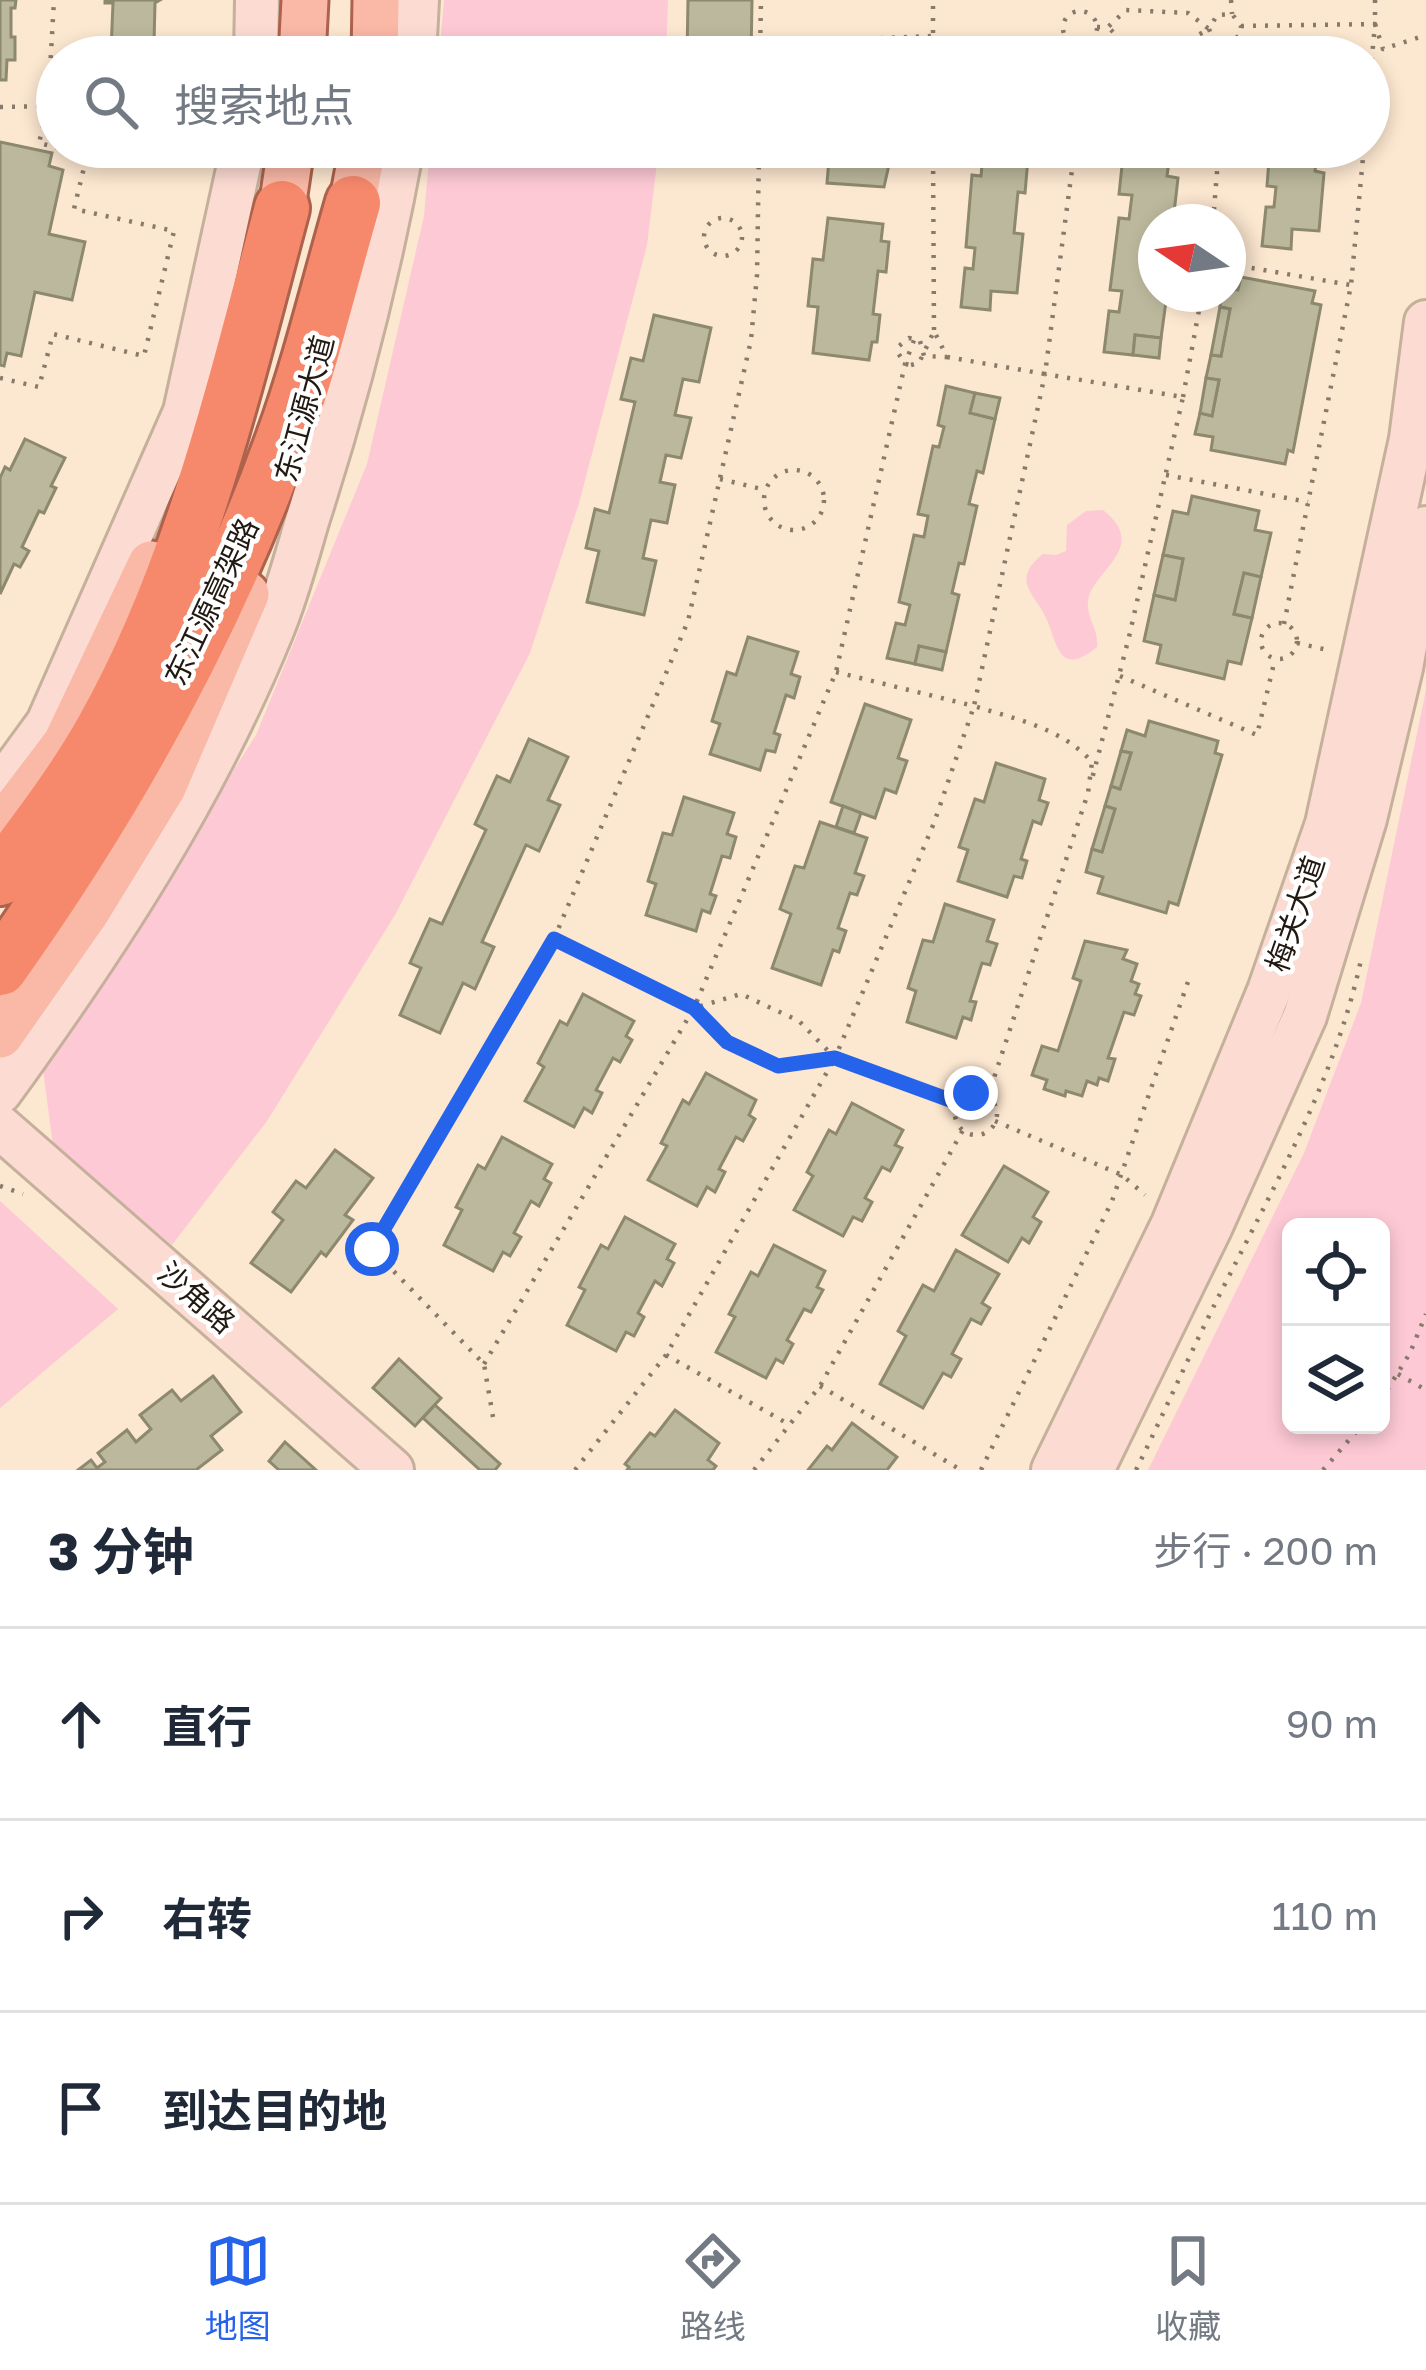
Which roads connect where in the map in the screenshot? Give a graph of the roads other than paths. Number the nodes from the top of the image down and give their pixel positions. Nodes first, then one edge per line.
1 (256, 0) edge
2 (305, 0) edge
3 (376, 0) edge
4 (417, 0) edge
5 (256, 36) edge
6 (303, 36) edge
7 (375, 36) edge
8 (415, 36) edge
9 (238, 168) edge
10 (288, 168) edge
11 (359, 168) edge
12 (398, 168) edge
13 (353, 203) junction
14 (282, 208) junction
15 (1426, 322) edge
16 (1426, 528) edge
17 (0, 789) edge
18 (0, 830) edge
19 (0, 878) edge
20 (0, 968) edge
21 (0, 1035) edge
22 (0, 1092) edge
23 (0, 1126) edge
24 (392, 1470) edge
25 (1053, 1470) edge
26 (1092, 1470) edge

1 - 5 street
2 - 6 main road
3 - 7 main road
4 - 8 street
9 - 17 street
10 - 14 main road
11 - 13 main road, 东江源大道
12 - 22 street
13 - 20 highway, 东江源高架路
13 - 21 main road, 东江源大道
14 - 18 main road
14 - 19 highway, 东江源高架路
15 - 25 street, 梅关大道
16 - 26 street, 梅关大道
23 - 24 street, 沙角路

